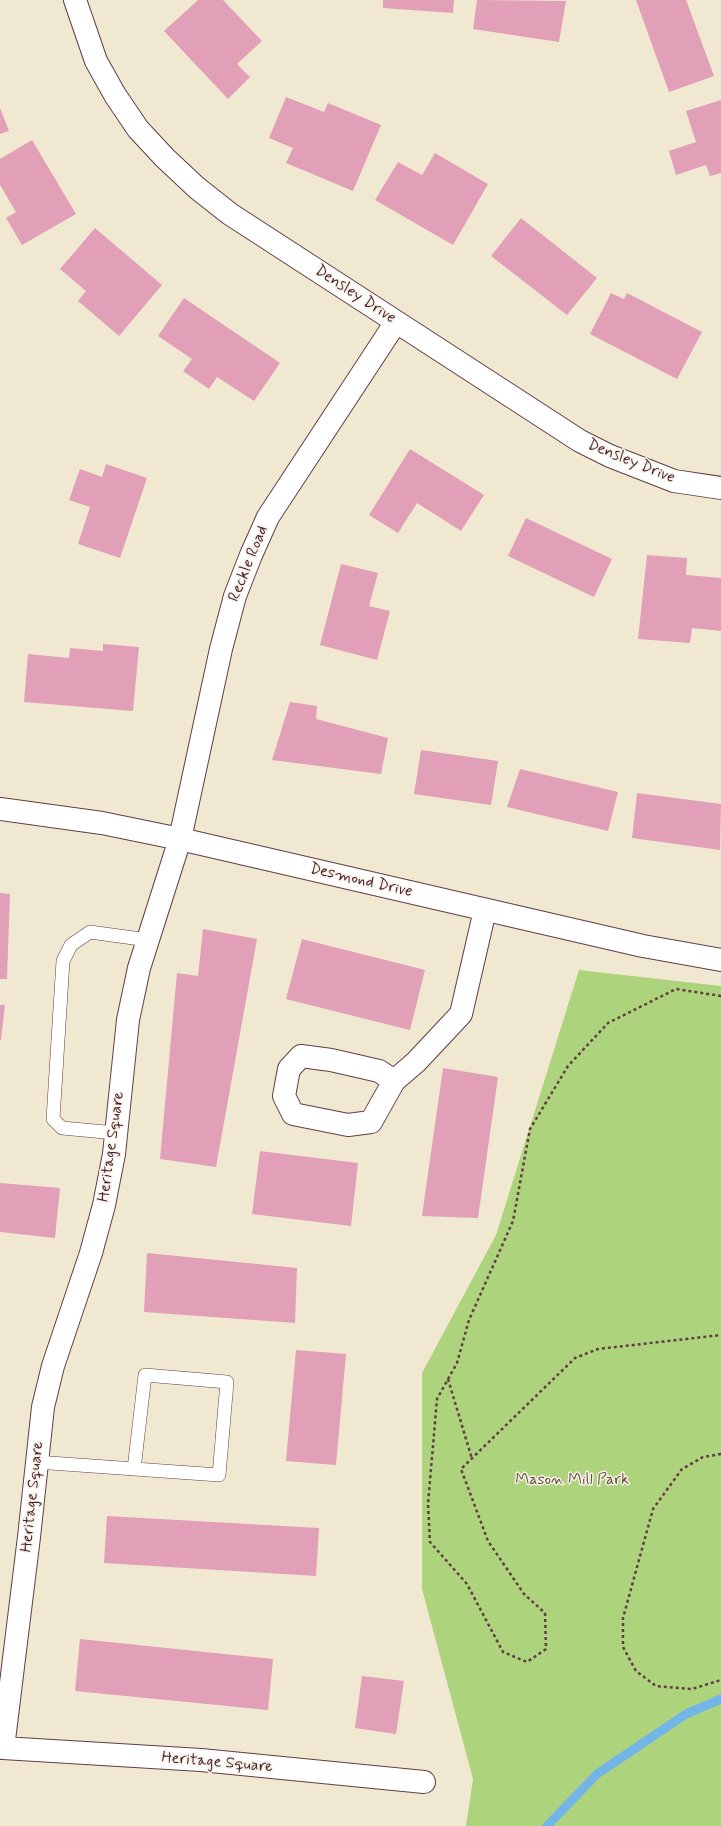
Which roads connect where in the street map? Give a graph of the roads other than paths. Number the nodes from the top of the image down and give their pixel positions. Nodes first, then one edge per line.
1 (74, 0) edge
2 (396, 322) junction
3 (721, 488) edge
4 (0, 809) edge
5 (180, 839) junction
6 (485, 910) junction
7 (148, 940) junction
8 (721, 960) edge
9 (394, 1081) junction
10 (116, 1133) junction
11 (36, 1462) junction
12 (134, 1469) junction
13 (424, 1782) dead end

1 - 2 street, Densley Drive
2 - 3 street, Densley Drive
2 - 5 street, Reckle Road
4 - 5 street, Desmond Drive
5 - 6 street, Desmond Drive
5 - 7 street, Heritage Square
6 - 8 street, Desmond Drive
6 - 9 street
7 - 10 street, Heritage Square
7 - 10 lane
9 - 9 street
10 - 11 street, Heritage Square
11 - 12 lane
11 - 13 street, Heritage Square
12 - 12 lane

